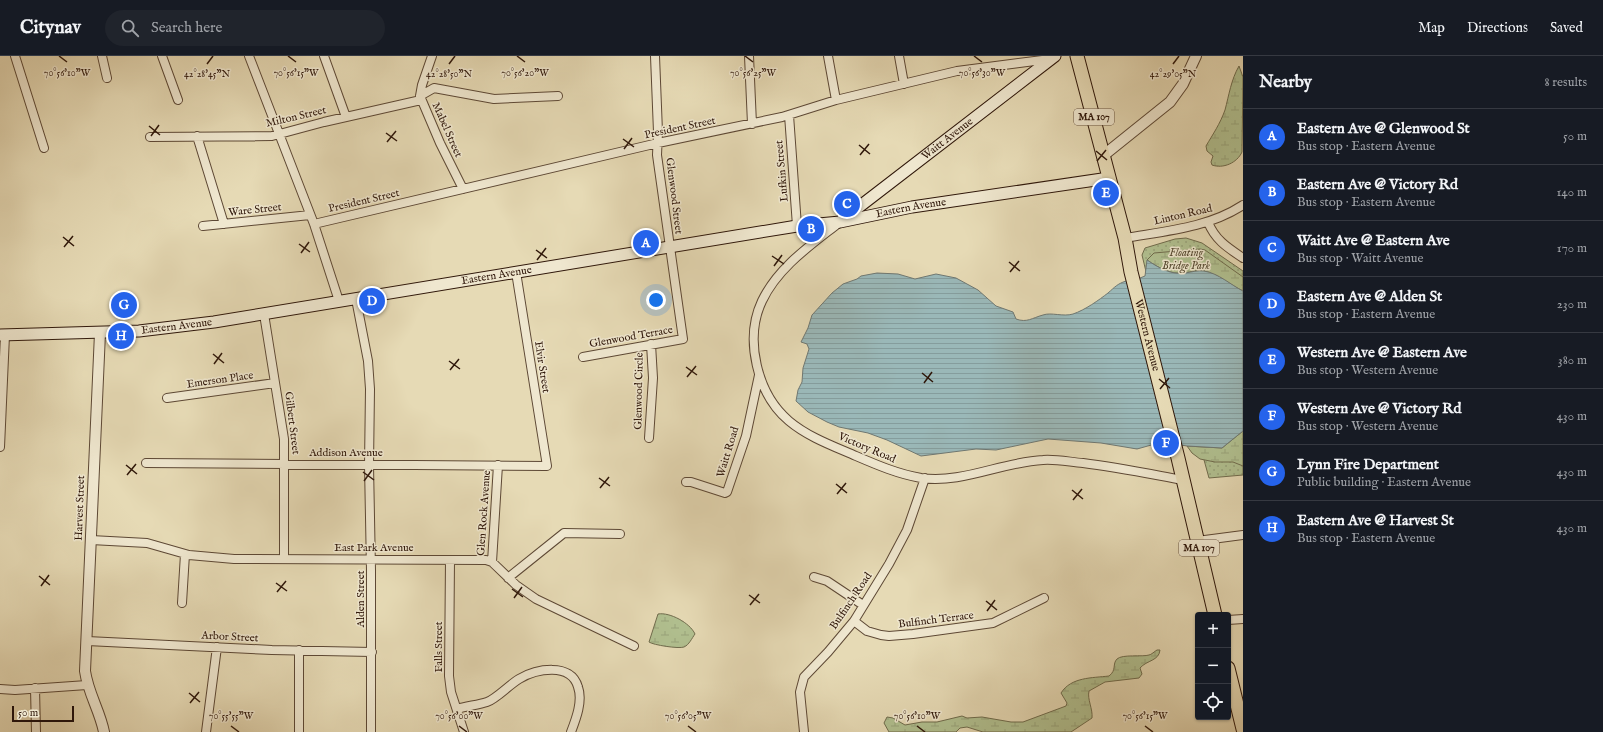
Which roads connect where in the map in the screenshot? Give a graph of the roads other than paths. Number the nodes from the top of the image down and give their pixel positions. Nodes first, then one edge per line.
1 (15, 56) edge
2 (102, 56) edge
3 (162, 56) edge
4 (249, 56) edge
5 (324, 56) edge
6 (432, 56) edge
7 (655, 56) edge
8 (749, 56) edge
9 (828, 56) edge
10 (899, 56) edge
11 (1077, 56) edge
12 (1196, 56) edge
13 (1053, 57) edge
14 (107, 78) dead end
15 (904, 84) junction
16 (558, 96) dead end
17 (420, 98) junction
18 (178, 100) dead end
19 (836, 100) junction
20 (788, 115) junction
21 (346, 117) junction
22 (752, 124) junction
23 (278, 134) junction
24 (197, 136) junction
25 (150, 137) dead end
26 (658, 143) junction
27 (44, 148) dead end
28 (1104, 155) junction
29 (1109, 178) junction
30 (462, 189) junction
31 (1242, 208) edge
32 (310, 214) junction
33 (840, 222) junction
34 (1208, 222) junction
35 (224, 224) junction
36 (314, 224) junction
37 (203, 226) dead end
38 (797, 226) junction
39 (1125, 238) junction
40 (669, 247) junction
41 (1243, 258) edge
42 (516, 272) junction
43 (356, 298) junction
44 (339, 301) junction
45 (264, 314) junction
46 (100, 333) junction
47 (3, 335) edge
48 (683, 339) joint
49 (651, 344) junction
50 (583, 357) dead end
51 (759, 375) junction
52 (275, 383) junction
53 (167, 398) dead end
54 (650, 438) dead end
55 (0, 447) edge
56 (146, 463) dead end
57 (369, 464) junction
58 (285, 465) junction
59 (498, 465) junction
60 (546, 466) joint
61 (926, 478) junction
62 (1183, 480) junction
63 (686, 482) dead end
64 (620, 534) dead end
65 (1243, 535) edge
66 (91, 540) junction
67 (1197, 541) junction
68 (185, 554) junction
69 (284, 559) junction
70 (371, 559) junction
71 (450, 560) junction
72 (492, 562) junction
73 (814, 577) dead end
74 (508, 578) junction
75 (1044, 598) dead end
76 (182, 603) dead end
77 (863, 605) junction
78 (1214, 612) edge
79 (1243, 619) edge
80 (1231, 620) edge
81 (854, 621) junction
82 (87, 641) junction
83 (634, 646) dead end
84 (217, 647) junction
85 (299, 650) junction
86 (372, 652) junction
87 (1231, 678) edge
88 (88, 684) junction
89 (35, 688) junction
90 (0, 689) edge
91 (457, 709) junction
92 (1241, 711) edge
93 (1243, 729) edge
94 (36, 732) edge
95 (104, 732) edge
96 (206, 732) edge
97 (299, 732) edge
98 (371, 732) edge
99 (464, 732) edge
100 (571, 732) edge
101 (804, 732) edge

1 - 27 street
2 - 14 street
3 - 18 street
4 - 23 street
5 - 21 street
6 - 17 street, Mabel Street
7 - 26 street, Glenwood Street
8 - 22 street
9 - 19 street
10 - 15 street
11 - 28 main road, Western Avenue / MA 107
12 - 28 street
13 - 15 street, President Street
13 - 33 main road, Waitt Avenue
15 - 19 street, President Street
16 - 17 street, Milton Street
17 - 21 street, Milton Street
17 - 30 street, Mabel Street
19 - 20 street, President Street
20 - 22 street, President Street
20 - 38 street, Lufkin Street
21 - 23 street, Milton Street
22 - 26 street, President Street
23 - 24 street, Milton Street
23 - 32 street
24 - 25 street, Milton Street
24 - 35 street
26 - 30 street, President Street
26 - 40 street, Glenwood Street
28 - 29 main road, Western Avenue / MA 107
29 - 33 main road, Eastern Avenue
29 - 39 main road, Western Avenue / MA 107
30 - 36 street, President Street
31 - 34 street, Linton Road
32 - 35 street, Ware Street
32 - 36 street
33 - 38 main road, Eastern Avenue
33 - 51 street, Victory Road
34 - 39 street, Linton Road
34 - 41 street
35 - 37 street, Ware Street
36 - 44 street
38 - 40 main road, Eastern Avenue
39 - 62 main road, Western Avenue / MA 107
40 - 42 main road, Eastern Avenue
40 - 48 street, Glenwood Street
42 - 43 main road, Eastern Avenue
42 - 60 street, Elvir Street
43 - 44 main road, Eastern Avenue
43 - 57 street, Alden Street
44 - 45 main road, Eastern Avenue
45 - 46 main road, Eastern Avenue
45 - 52 street, Gilbert Street
46 - 47 main road, Eastern Avenue
46 - 66 street, Harvest Street
47 - 55 street
48 - 49 street, Glenwood Terrace
49 - 50 street, Glenwood Terrace
49 - 54 street, Glenwood Circle
51 - 61 street, Victory Road
51 - 63 street, Waitt Road
52 - 53 street, Emerson Place
52 - 58 street, Gilbert Street
56 - 58 street, Addison Avenue
57 - 58 street, Addison Avenue
57 - 59 street, Addison Avenue
57 - 70 street, Alden Street
58 - 69 street, Gilbert Street
59 - 60 street, Addison Avenue
59 - 72 street, Glen Rock Avenue
61 - 62 street, Victory Road
61 - 77 street, Bulfinch Road
62 - 67 main road, Western Avenue / MA 107
64 - 74 street
65 - 67 street
66 - 68 street, East Park Avenue
66 - 82 street, Harvest Street
67 - 78 main road, Western Avenue / MA 107
68 - 69 street, East Park Avenue
68 - 76 street
69 - 70 street, East Park Avenue
70 - 71 street, East Park Avenue
70 - 86 street, Alden Street
71 - 72 street, East Park Avenue
71 - 91 street, Falls Street
72 - 74 street
73 - 77 street
74 - 83 street
75 - 81 street, Bulfinch Terrace
77 - 81 street, Bulfinch Road
79 - 80 street
81 - 101 street, Bulfinch Road
82 - 84 street, Arbor Street
82 - 88 street, Harvest Street
84 - 85 street, Arbor Street
84 - 96 street
85 - 86 street, Arbor Street
85 - 97 street
86 - 98 street, Alden Street
87 - 92 main road
88 - 89 street
88 - 95 street, Harvest Street
89 - 90 street
89 - 94 street
91 - 99 street, Falls Street
91 - 100 street
92 - 93 main road

